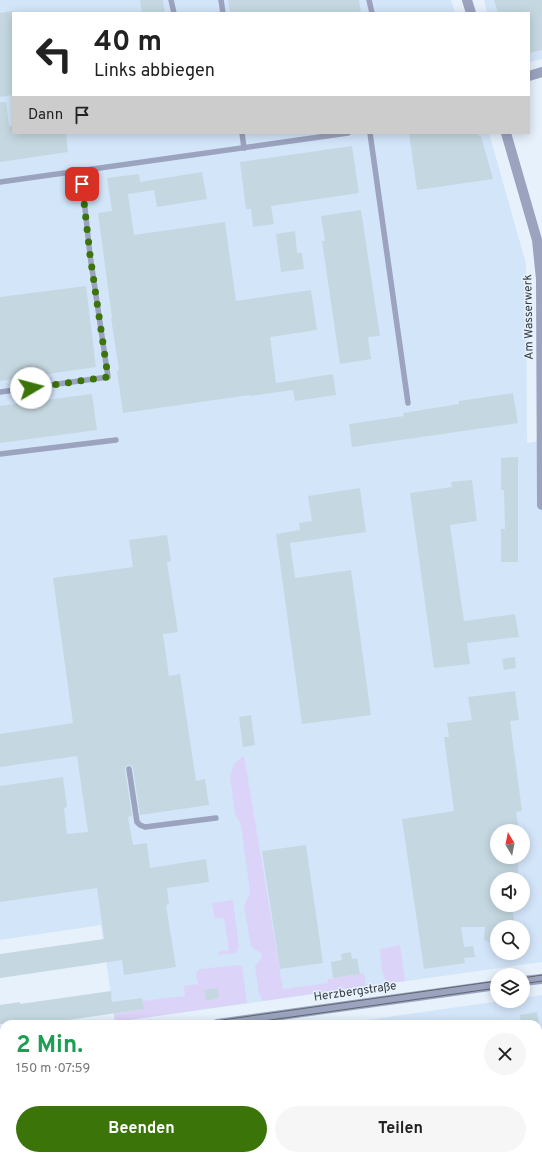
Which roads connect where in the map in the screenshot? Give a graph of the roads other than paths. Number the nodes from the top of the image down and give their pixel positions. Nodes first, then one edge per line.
1 (171, 0) edge
2 (221, 0) edge
3 (369, 0) edge
4 (467, 0) edge
5 (174, 12) edge
6 (223, 12) edge
7 (372, 12) edge
8 (470, 12) edge
9 (542, 72) edge
10 (530, 76) edge
11 (242, 134) edge
12 (341, 134) edge
13 (370, 134) edge
14 (506, 134) edge
15 (244, 148) junction
16 (81, 170) junction
17 (0, 182) edge
18 (0, 392) edge
19 (408, 403) dead end
20 (116, 440) dead end
21 (0, 454) edge
22 (542, 505) edge
23 (129, 768) dead end
24 (216, 818) dead end
25 (542, 979) edge
26 (530, 980) edge
27 (490, 986) edge
28 (246, 1020) edge

1 - 5 lane
2 - 6 lane
3 - 7 lane
4 - 8 street
9 - 10 street
11 - 15 lane
12 - 15 lane
13 - 19 lane
14 - 22 street, Am Wasserwerk
15 - 16 lane
16 - 17 lane
16 - 18 lane
20 - 21 lane
23 - 24 lane
25 - 26 street
27 - 28 street, Herzbergstraße

